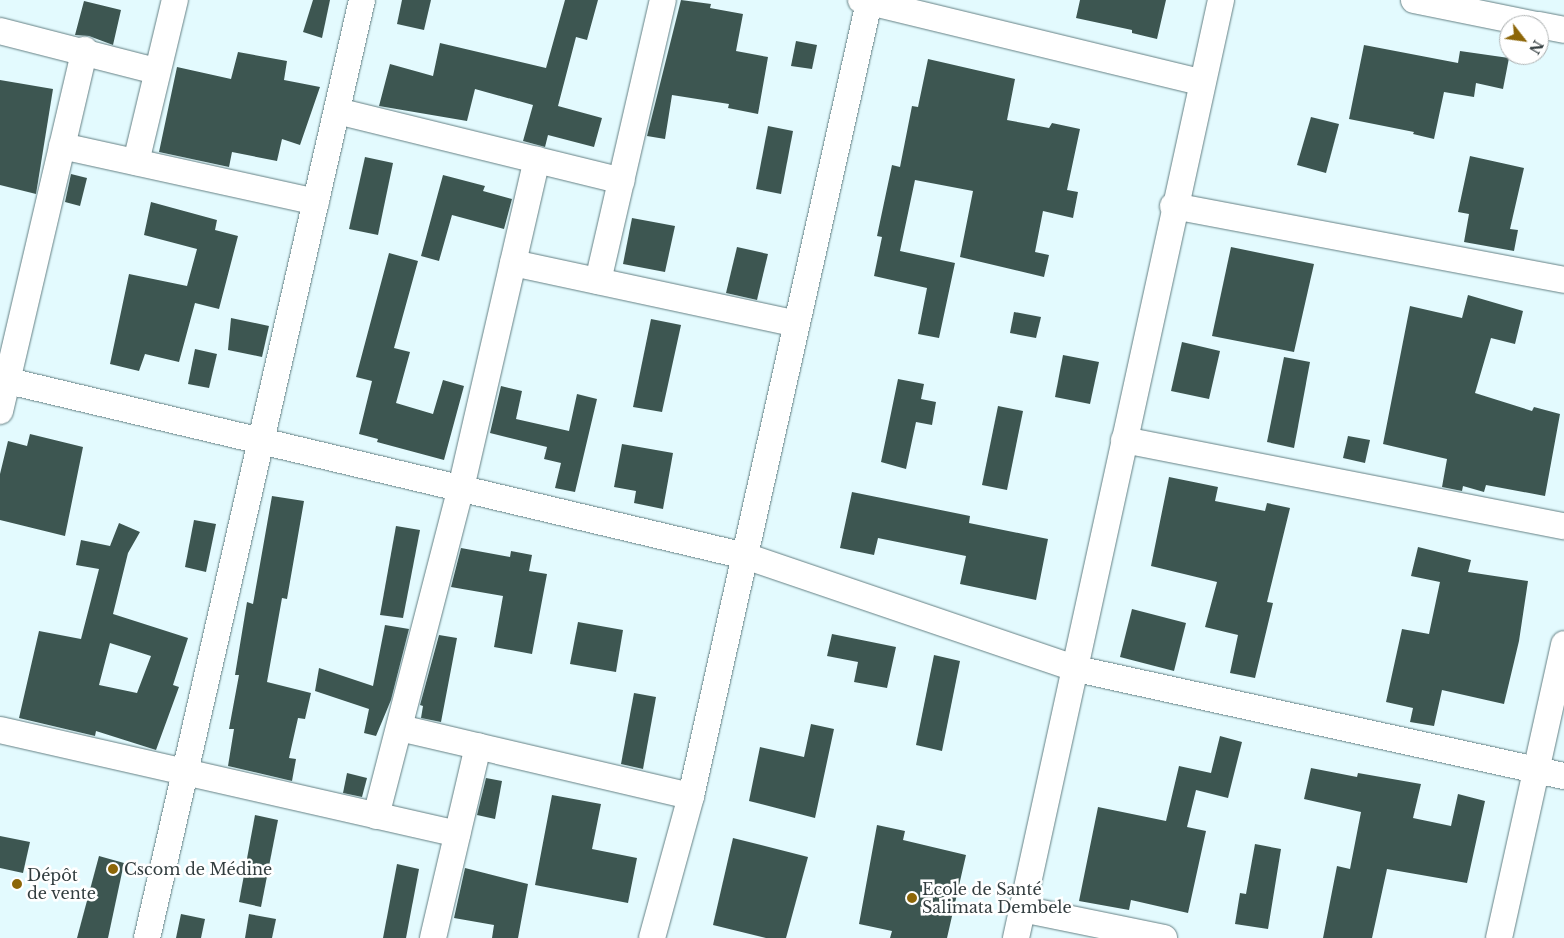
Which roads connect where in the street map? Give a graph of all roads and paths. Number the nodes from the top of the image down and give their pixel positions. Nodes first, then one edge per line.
1 (175, 0) edge
2 (362, 0) edge
3 (663, 0) edge
4 (1221, 0) edge
5 (1414, 0) edge
6 (865, 1) edge
7 (912, 6) edge
8 (1499, 17) edge
9 (1549, 27) edge
10 (1564, 30) edge
11 (0, 31) edge
12 (85, 50) junction
13 (156, 71) junction
14 (1201, 82) junction
15 (337, 111) junction
16 (62, 146) junction
17 (537, 160) junction
18 (136, 162) junction
19 (622, 181) junction
20 (316, 202) junction
21 (1173, 206) junction
22 (513, 262) junction
23 (1564, 280) edge
24 (598, 281) junction
25 (797, 324) junction
26 (3, 380) edge
27 (0, 411) edge
28 (1124, 440) junction
29 (261, 442) junction
30 (460, 488) junction
31 (1564, 526) edge
32 (745, 556) junction
33 (1564, 644) edge
34 (1077, 669) junction
35 (400, 728) junction
36 (0, 730) edge
37 (478, 746) junction
38 (1536, 769) junction
39 (184, 773) junction
40 (1564, 776) edge
41 (691, 796) junction
42 (376, 816) junction
43 (457, 834) junction
44 (1022, 909) junction
45 (146, 938) edge
46 (433, 938) edge
47 (652, 938) edge
48 (1016, 938) edge
49 (1164, 938) edge
50 (1500, 938) edge

1 - 13 street
2 - 15 street
3 - 19 street
4 - 14 street
5 - 8 street
6 - 7 street
6 - 25 street
7 - 14 street
9 - 10 street
11 - 12 street
12 - 13 street
12 - 16 street
13 - 18 street
14 - 21 street
15 - 17 street
15 - 20 street
16 - 18 street
16 - 26 street
17 - 19 street
17 - 22 street
18 - 20 street
19 - 24 street
20 - 29 street
21 - 23 street
21 - 28 street
22 - 24 street
22 - 30 street
24 - 25 street
25 - 32 street
26 - 27 street
26 - 29 street
28 - 31 street
28 - 34 street
29 - 30 street
29 - 39 street
30 - 32 street
30 - 35 street
32 - 34 street
32 - 41 street
33 - 38 street
34 - 38 street
34 - 44 street
35 - 37 street
35 - 42 street
36 - 39 street
37 - 41 street
37 - 43 street
38 - 40 street
38 - 50 street
39 - 42 street
39 - 45 street
41 - 47 street
42 - 43 street
43 - 46 street
44 - 48 street
44 - 49 street

